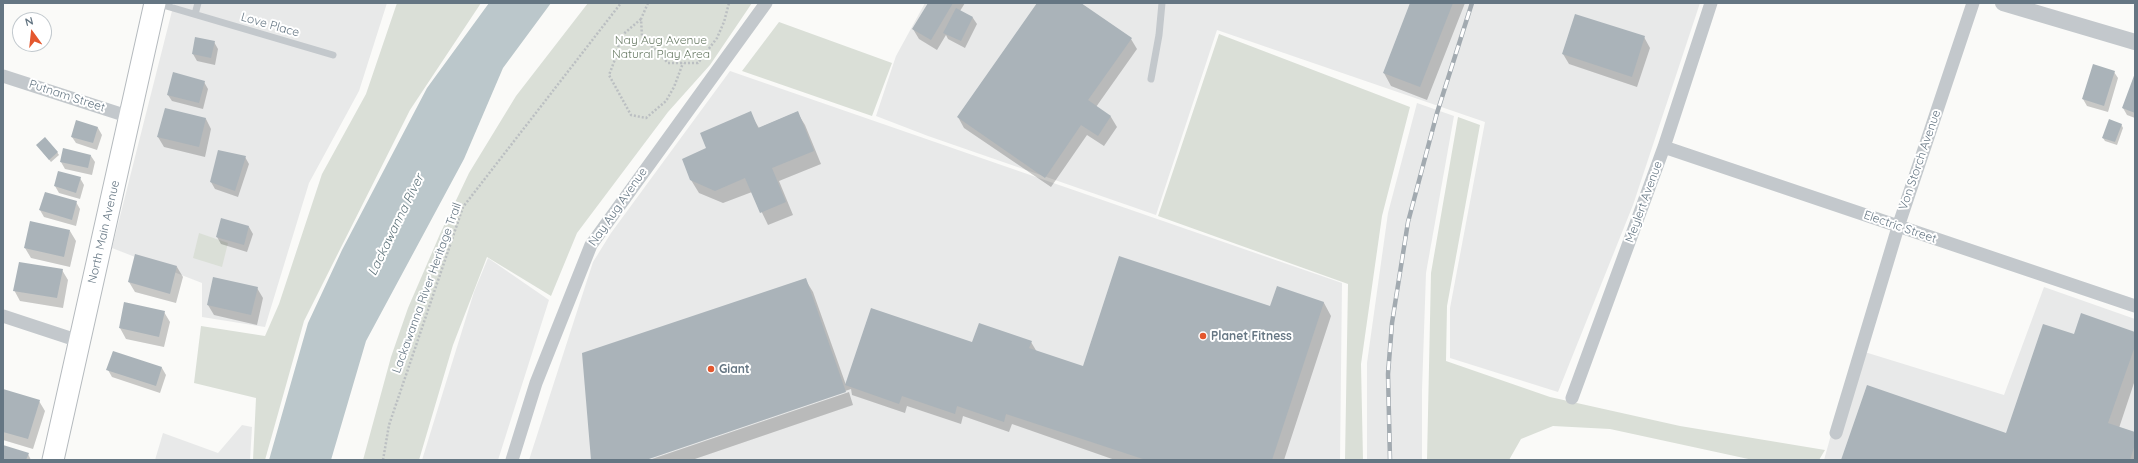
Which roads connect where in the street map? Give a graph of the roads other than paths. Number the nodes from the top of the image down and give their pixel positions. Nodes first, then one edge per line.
1 (156, 3) edge
2 (198, 3) edge
3 (766, 3) edge
4 (1162, 3) edge
5 (1710, 3) edge
6 (1973, 3) edge
7 (2003, 3) edge
8 (195, 14) junction
9 (2135, 42) edge
10 (333, 55) dead end
11 (3, 76) edge
12 (1150, 79) dead end
13 (130, 117) junction
14 (1664, 148) junction
15 (1898, 227) junction
16 (2134, 304) edge
17 (3, 316) edge
18 (79, 341) junction
19 (1572, 398) dead end
20 (1836, 433) dead end
21 (53, 460) edge
22 (512, 460) edge

1 - 8 lane, Love Place
1 - 13 main road, North Main Avenue
2 - 8 lane
3 - 22 street, Nay Aug Avenue
4 - 12 lane
5 - 14 street, Meylert Avenue
6 - 15 street, Von Storch Avenue
7 - 9 street
8 - 10 lane, Love Place
11 - 13 street, Putnam Street
13 - 18 main road, North Main Avenue
14 - 15 street, Electric Street
14 - 19 street, Meylert Avenue
15 - 16 street, Electric Street
15 - 20 street, Von Storch Avenue
17 - 18 street
18 - 21 main road, North Main Avenue

